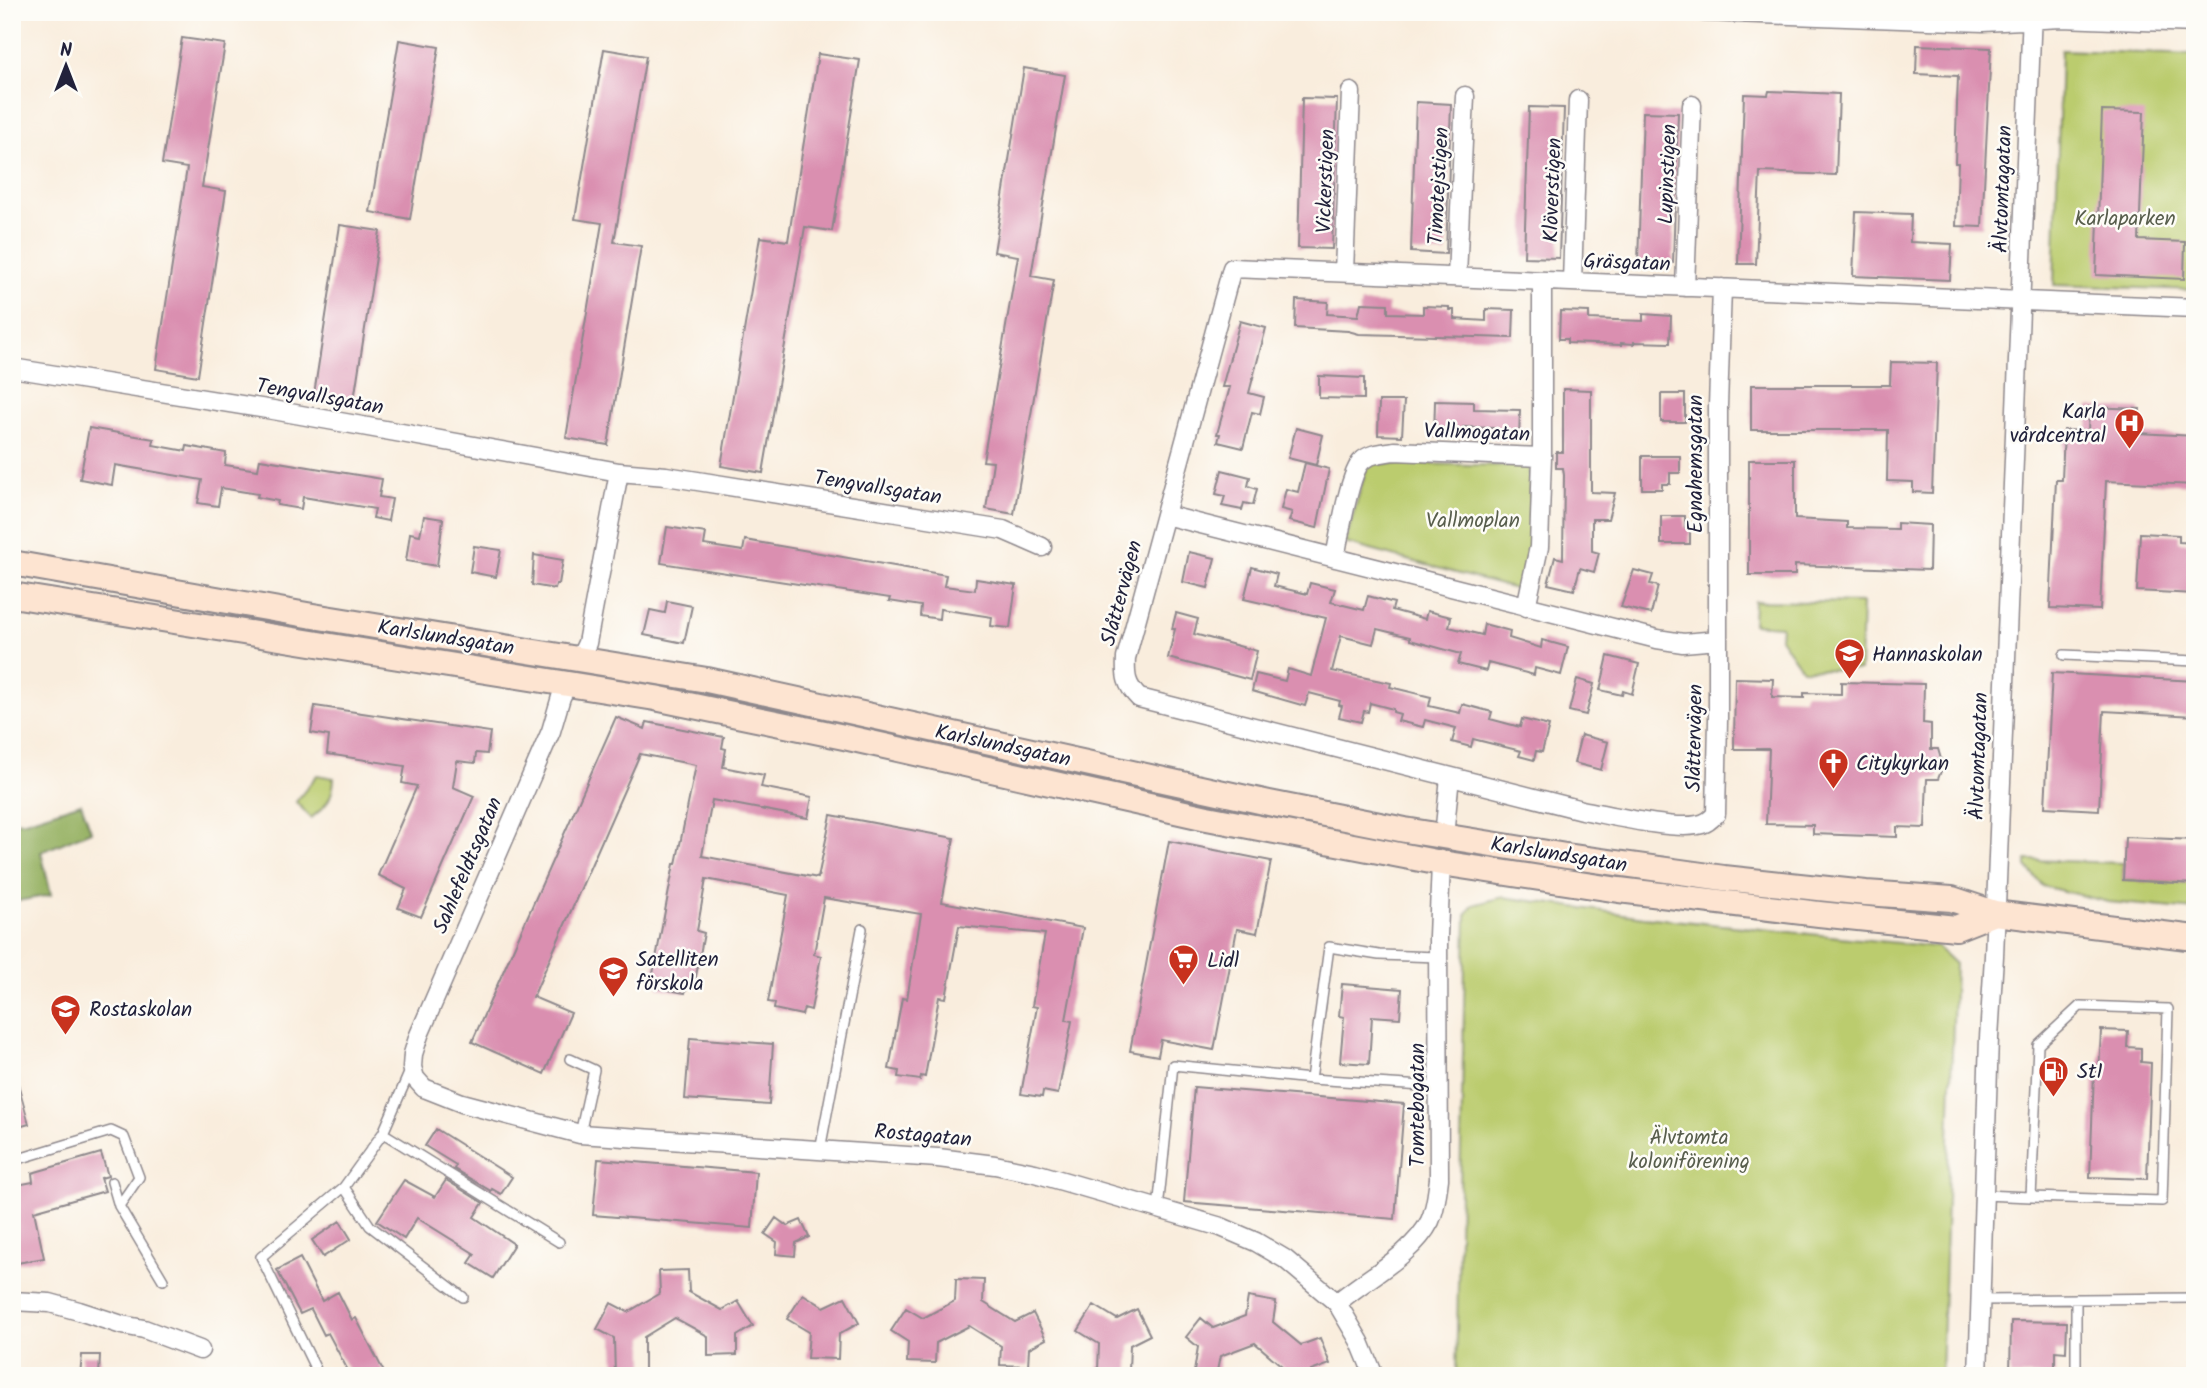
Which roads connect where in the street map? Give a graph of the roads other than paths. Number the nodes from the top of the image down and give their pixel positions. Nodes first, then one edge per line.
1 (1703, 12) edge
2 (1795, 14) edge
3 (2031, 15) edge
4 (2195, 23) edge
5 (1351, 92) dead end
6 (1465, 96) dead end
7 (1578, 100) dead end
8 (1692, 105) dead end
9 (1232, 268) joint
10 (1344, 272) junction
11 (1457, 277) junction
12 (1542, 281) junction
13 (1572, 282) junction
14 (1685, 287) junction
15 (1722, 288) junction
16 (2020, 301) junction
17 (2195, 308) edge
18 (12, 368) edge
19 (1542, 457) junction
20 (620, 472) junction
21 (1165, 515) junction
22 (1042, 547) dead end
23 (1335, 558) junction
24 (12, 564) edge
25 (12, 595) edge
26 (1526, 607) junction
27 (1718, 640) junction
28 (2064, 655) dead end
29 (580, 658) junction
30 (2195, 661) edge
31 (568, 683) junction
32 (1450, 777) junction
33 (1444, 836) junction
34 (1441, 863) junction
35 (1994, 914) junction
36 (862, 929) dead end
37 (2195, 938) edge
38 (1438, 957) junction
39 (570, 1059) dead end
40 (412, 1067) junction
41 (1311, 1079) junction
42 (1440, 1087) junction
43 (383, 1133) junction
44 (580, 1134) junction
45 (820, 1150) junction
46 (12, 1161) edge
47 (113, 1182) dead end
48 (344, 1187) junction
49 (1983, 1195) junction
50 (2031, 1197) junction
51 (119, 1206) junction
52 (1158, 1209) junction
53 (559, 1242) dead end
54 (163, 1280) dead end
55 (463, 1297) dead end
56 (2195, 1298) edge
57 (2076, 1299) junction
58 (1980, 1300) junction
59 (12, 1301) edge
60 (1337, 1303) junction
61 (200, 1350) dead end
62 (319, 1376) edge
63 (1374, 1376) edge
64 (1978, 1376) edge
65 (2076, 1376) edge

1 - 2 street
2 - 3 street
3 - 4 street
3 - 16 street, Älvtomtagatan
5 - 10 street, Vickerstigen
6 - 11 street, Timotejstigen
7 - 13 street, Klöverstigen
8 - 14 street, Lupinstigen
9 - 10 street, Gräsgatan
9 - 21 street, Slåttervägen
10 - 11 street, Gräsgatan
11 - 12 street, Gräsgatan
12 - 13 street, Gräsgatan
12 - 19 street
13 - 14 street, Gräsgatan
14 - 15 street, Gräsgatan
15 - 16 street, Gräsgatan
15 - 27 street, Egnahemsgatan
16 - 17 street, Gräsgatan
16 - 35 street, Älvtomtagatan
18 - 20 street, Tengvallsgatan
19 - 23 street, Vallmogatan
19 - 26 street, Vallmogatan
20 - 22 street, Tengvallsgatan
20 - 29 street
21 - 23 street
21 - 32 street, Slåttervägen
23 - 26 street
24 - 29 main road, Karlslundsgatan
25 - 31 main road, Karlslundsgatan
26 - 27 street
27 - 32 street, Slåttervägen
28 - 30 lane
29 - 31 main road
29 - 33 main road, Karlslundsgatan
31 - 34 main road, Karlslundsgatan
31 - 40 street, Sahlefeldtsgatan
32 - 33 street
33 - 34 main road
33 - 35 main road, Karlslundsgatan
34 - 35 main road, Karlslundsgatan
34 - 38 street, Tomtebogatan
35 - 37 main road, Karlslundsgatan
35 - 49 street, Älvtomtagatan
36 - 45 lane
38 - 41 lane
38 - 42 street, Tomtebogatan
39 - 44 lane
40 - 43 lane
40 - 44 street, Rostagatan
41 - 42 lane
41 - 52 lane
42 - 60 street, Tomtebogatan
43 - 48 lane
43 - 53 lane
44 - 45 street, Rostagatan
45 - 52 street, Rostagatan
46 - 51 lane
47 - 51 lane
48 - 55 lane
48 - 62 lane
49 - 50 lane
49 - 58 street, Älvtomtagatan
50 - 50 lane
51 - 54 lane
52 - 60 street, Rostagatan
56 - 57 lane
57 - 58 lane
57 - 65 lane
58 - 64 street, Älvtomtagatan
59 - 61 street
60 - 63 street, Rostagatan

